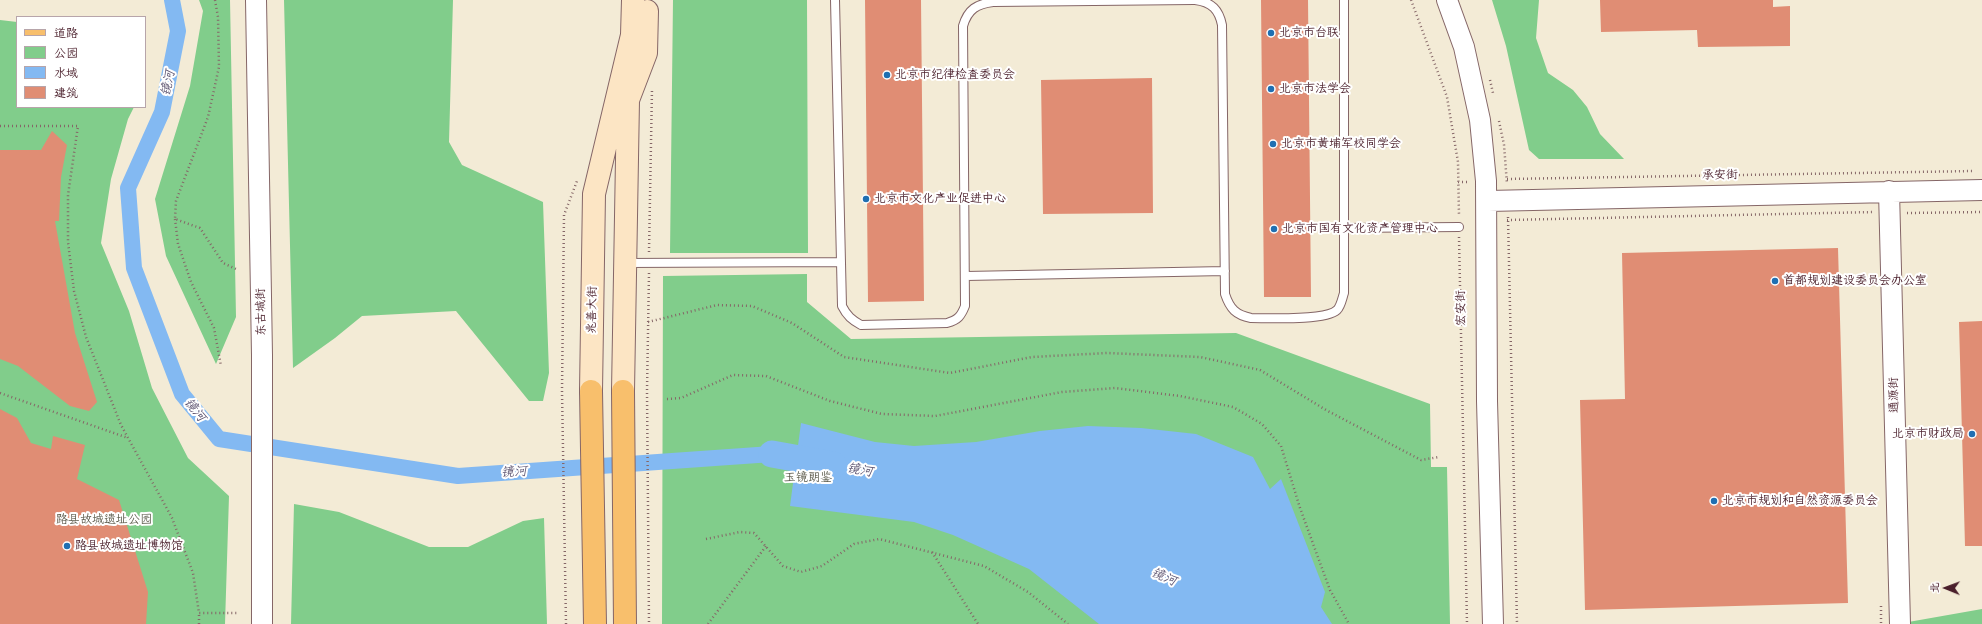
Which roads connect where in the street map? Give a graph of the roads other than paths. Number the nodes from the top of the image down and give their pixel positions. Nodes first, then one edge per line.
1 (256, 0) edge
2 (633, 0) edge
3 (648, 0) edge
4 (835, 0) edge
5 (1195, 0) edge
6 (1344, 0) edge
7 (1447, 0) edge
8 (1091, 1) edge
9 (1982, 190) edge
10 (1889, 191) junction
11 (1488, 210) junction
12 (1459, 227) road end
13 (1344, 228) junction
14 (841, 262) junction
15 (625, 263) junction
16 (1225, 271) junction
17 (966, 276) junction
18 (262, 624) edge
19 (595, 624) edge
20 (625, 624) edge
21 (1493, 624) edge
22 (1900, 624) edge

1 - 18 street, 东古城街
2 - 19 main road, 兆善大街
3 - 15 main road
4 - 14 lane
5 - 8 lane
5 - 16 lane
6 - 13 lane
7 - 11 street
8 - 17 lane
9 - 10 street, 承安街
10 - 11 street, 承安街
10 - 22 street, 通源街
11 - 21 street
12 - 13 lane
13 - 16 lane
14 - 15 lane
14 - 17 lane
15 - 20 main road
16 - 17 lane

